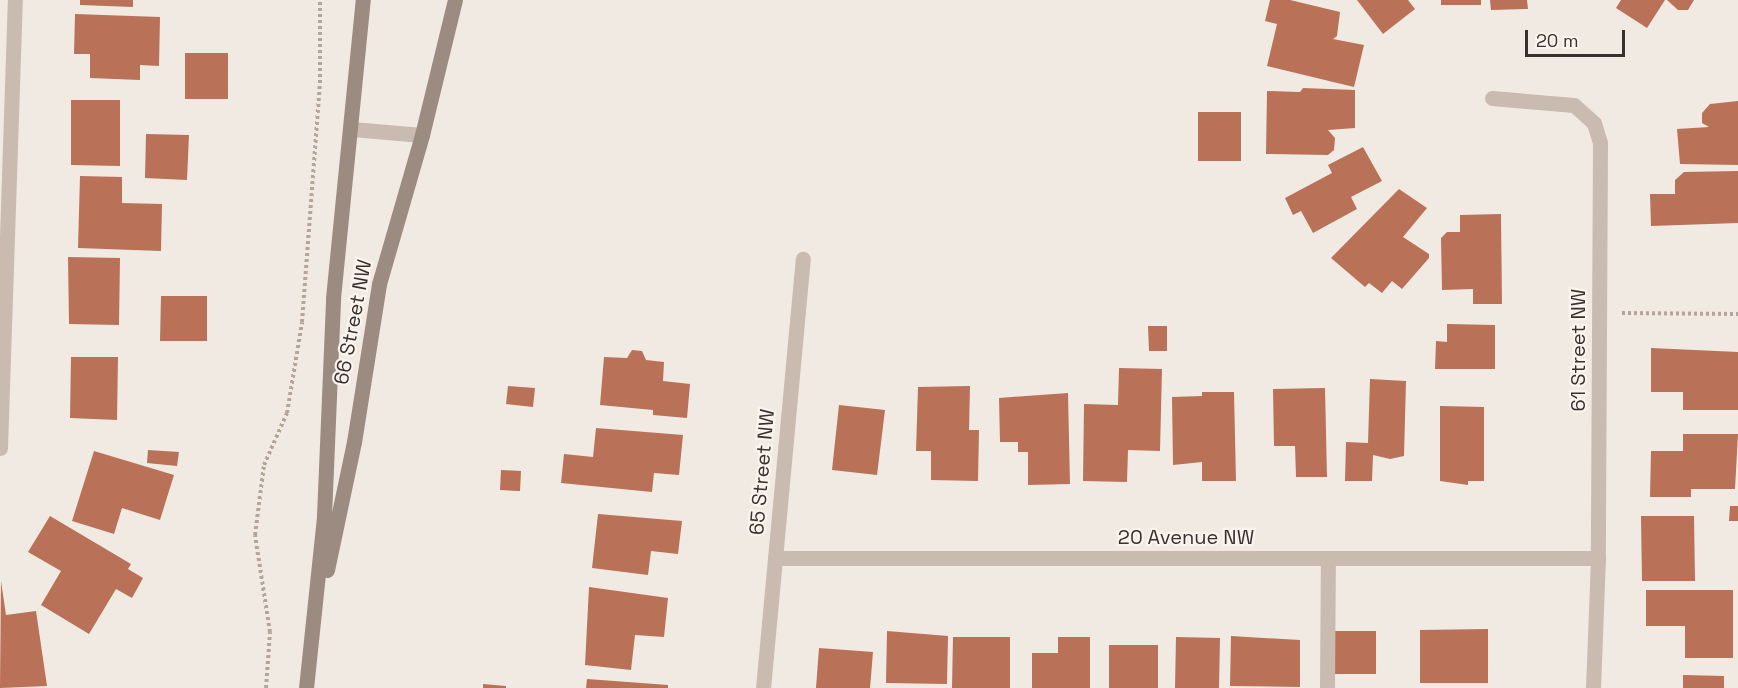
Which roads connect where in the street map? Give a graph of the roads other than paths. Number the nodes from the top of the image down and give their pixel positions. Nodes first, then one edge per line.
1 (15, 0) edge
2 (363, 0) edge
3 (455, 0) edge
4 (1492, 98) dead end
5 (352, 129) junction
6 (422, 135) junction
7 (803, 260) dead end
8 (0, 448) edge
9 (775, 558) junction
10 (1328, 558) junction
11 (1598, 558) junction
12 (309, 656) junction
13 (306, 688) edge
14 (763, 688) edge
15 (1327, 688) edge
16 (1593, 688) edge

1 - 8 street
2 - 5 main road, 66 Street NW
3 - 6 main road, 66 Street NW
4 - 11 street, 61 Street NW
5 - 6 street
5 - 12 main road, 66 Street NW
6 - 12 main road, 66 Street NW
7 - 9 street, 65 Street NW
9 - 10 street, 20 Avenue NW
9 - 14 street, 65 Street NW
10 - 11 street, 20 Avenue NW
10 - 15 street
11 - 16 street, 61 Street NW
12 - 13 main road, 66 Street NW

